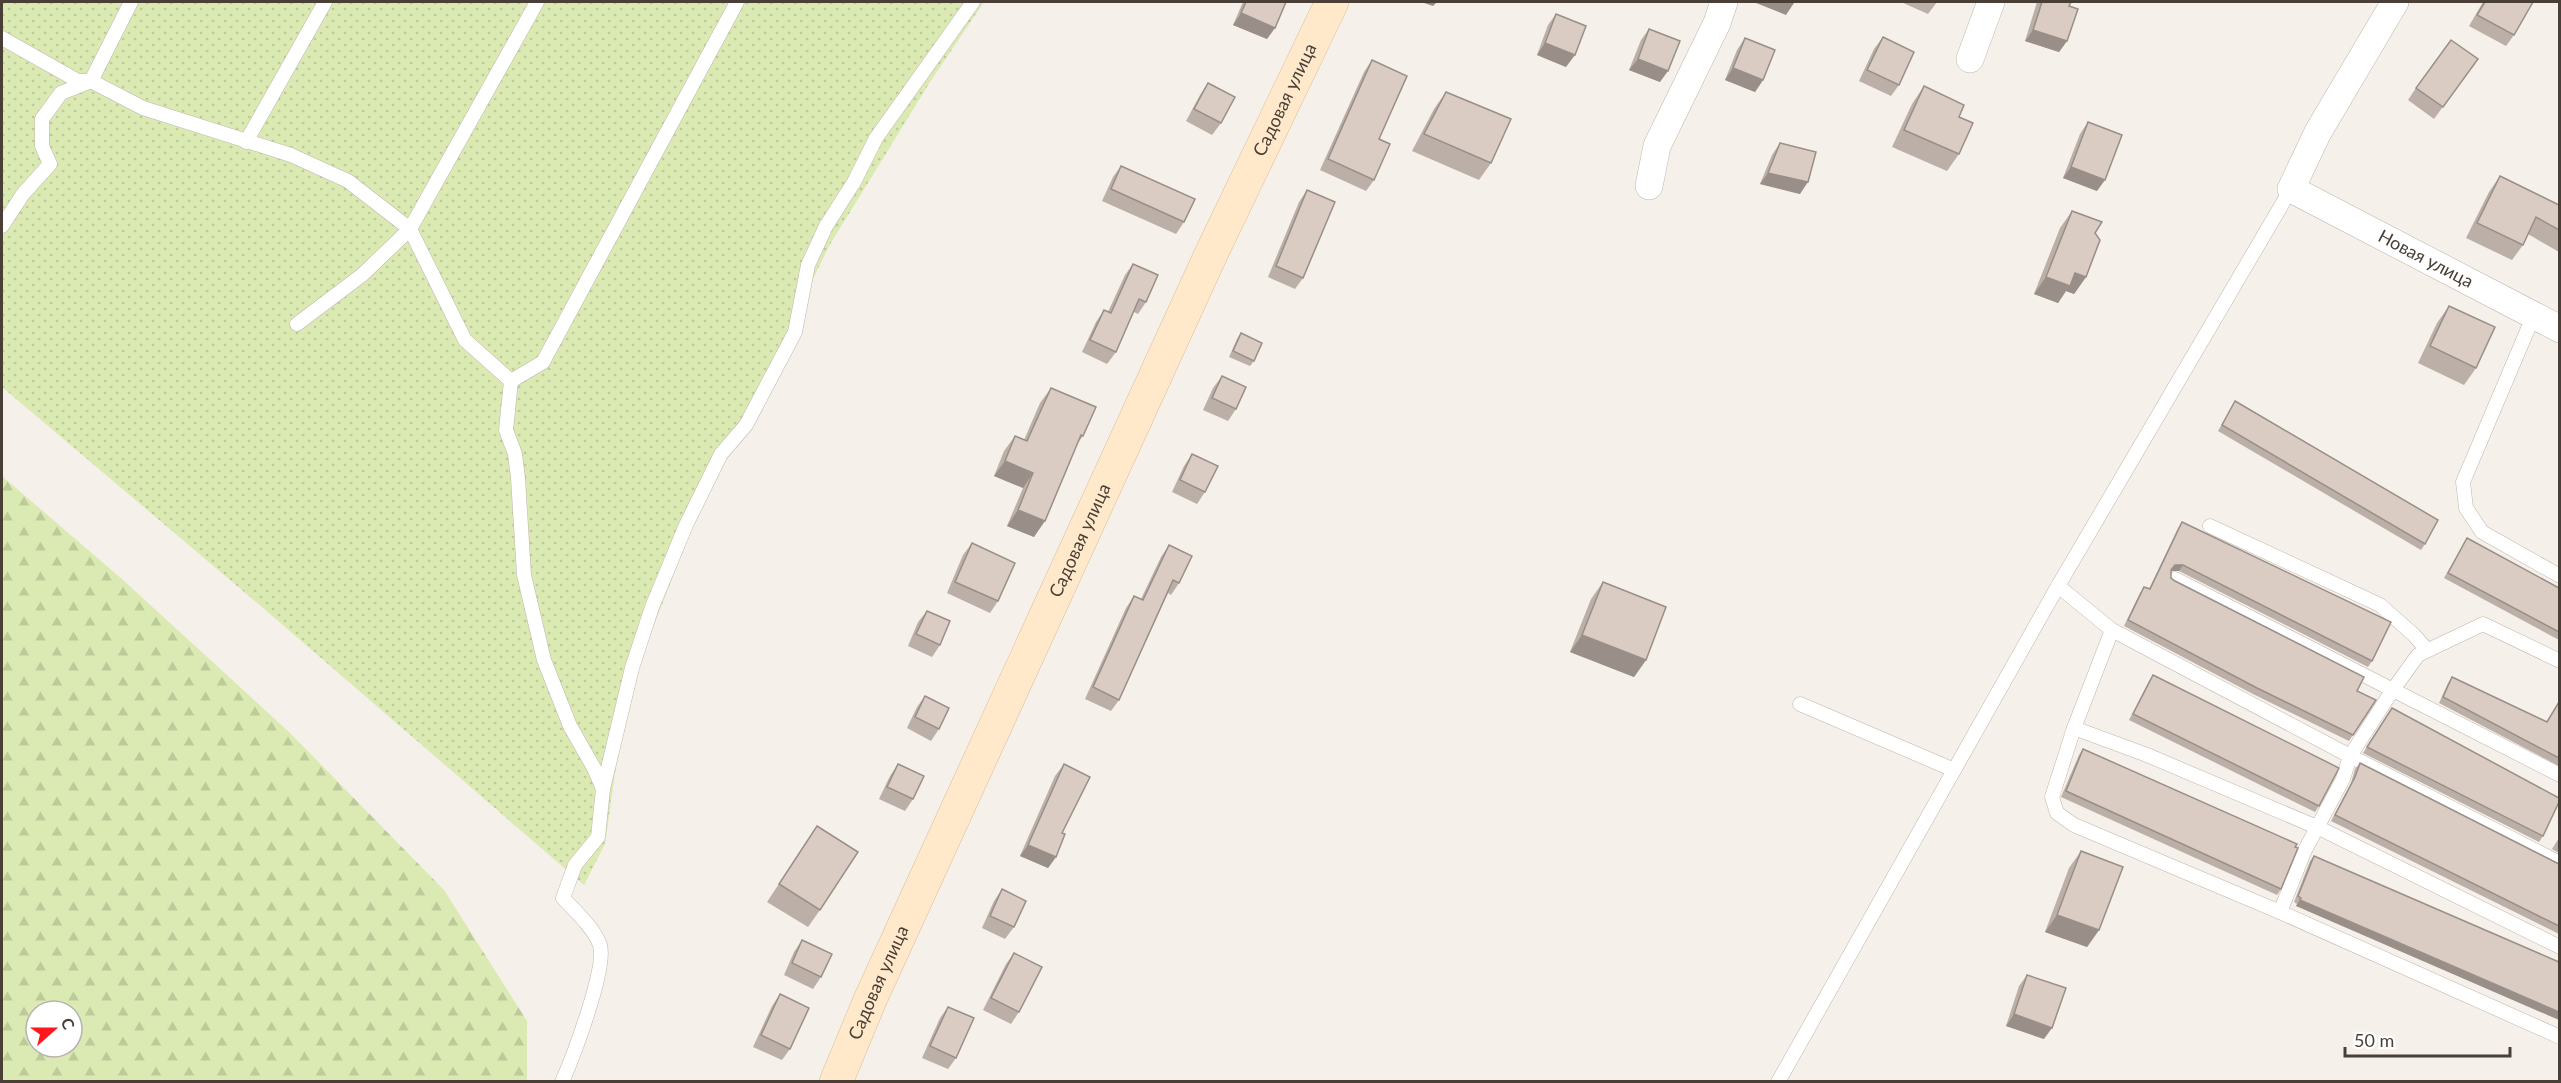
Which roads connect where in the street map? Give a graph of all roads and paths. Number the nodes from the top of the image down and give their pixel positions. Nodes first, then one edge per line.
1 (131, 2) edge
2 (325, 2) edge
3 (537, 2) edge
4 (737, 2) edge
5 (973, 2) edge
6 (1332, 2) edge
7 (1724, 2) edge
8 (1991, 2) edge
9 (2395, 2) edge
10 (2, 38) edge
11 (1970, 59) dead end
12 (91, 81) junction
13 (246, 142) junction
14 (1649, 186) dead end
15 (2290, 189) junction
16 (2, 226) edge
17 (410, 229) junction
18 (2533, 317) junction
19 (297, 324) dead end
20 (2559, 329) edge
21 (511, 381) junction
22 (2210, 526) dead end
23 (2559, 576) edge
24 (2175, 579) edge
25 (2058, 586) junction
26 (2112, 630) junction
27 (2427, 650) junction
28 (2559, 661) edge
29 (2392, 692) junction
30 (1800, 704) dead end
31 (2074, 728) junction
32 (2350, 756) junction
33 (1954, 770) junction
34 (2559, 775) edge
35 (603, 789) junction
36 (2319, 828) junction
37 (2559, 863) edge
38 (2280, 912) junction
39 (2559, 947) edge
40 (2559, 1037) edge
41 (562, 1082) edge
42 (836, 1082) edge
43 (1779, 1082) edge

1 - 12 lane
2 - 13 lane
3 - 17 lane
4 - 21 lane
5 - 35 lane
6 - 42 main road, Садовая улица
7 - 14 street
8 - 11 street
9 - 15 street
10 - 12 lane
12 - 13 lane
12 - 16 lane
13 - 17 lane
15 - 18 street, Новая улица
15 - 25 lane
17 - 19 lane
17 - 21 lane
18 - 20 street, Новая улица
18 - 23 lane
21 - 35 lane
22 - 27 lane
24 - 29 lane
25 - 26 lane
25 - 33 lane
26 - 31 lane
26 - 32 lane
27 - 28 lane
27 - 29 lane
29 - 32 lane
29 - 34 lane
30 - 33 lane
31 - 36 lane
31 - 38 lane
32 - 36 lane
32 - 37 lane
33 - 43 lane
35 - 41 lane
36 - 38 lane
36 - 39 lane
38 - 40 lane

